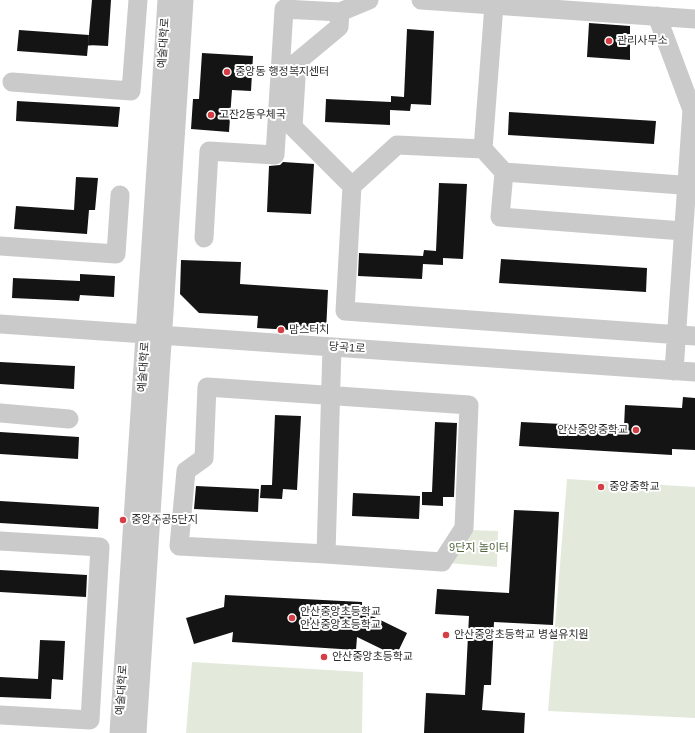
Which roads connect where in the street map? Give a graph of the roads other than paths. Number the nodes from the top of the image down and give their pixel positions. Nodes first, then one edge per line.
1 (138, 0) edge
2 (167, 0) edge
3 (184, 0) edge
4 (369, 0) edge
5 (421, 0) edge
6 (494, 5) junction
7 (340, 12) junction
8 (658, 16) junction
9 (695, 19) edge
10 (12, 82) dead end
11 (483, 149) junction
12 (504, 172) junction
13 (352, 186) junction
14 (691, 186) edge
15 (120, 195) dead end
16 (683, 231) junction
17 (204, 238) dead end
18 (0, 246) edge
19 (0, 324) edge
20 (676, 334) junction
21 (154, 335) junction
22 (695, 336) edge
23 (332, 347) junction
24 (674, 371) junction
25 (695, 372) edge
26 (330, 396) junction
27 (0, 414) edge
28 (69, 419) dead end
29 (0, 541) edge
30 (326, 554) junction
31 (0, 715) edge
32 (119, 733) edge
33 (137, 733) edge

1 - 10 street
2 - 21 street, 예술대학로
3 - 21 street, 예술대학로
4 - 7 street
5 - 6 street
6 - 8 street
6 - 11 street
7 - 13 street
7 - 17 street
8 - 9 street
8 - 14 street
11 - 12 street
11 - 13 street
12 - 14 street
12 - 16 street
13 - 20 street
14 - 16 street
15 - 18 street
16 - 20 street
19 - 21 street, 당곡1로
20 - 22 street
20 - 24 street
21 - 23 street, 당곡1로
21 - 32 street, 예술대학로
21 - 33 street, 예술대학로
23 - 24 street, 당곡1로
23 - 26 street
24 - 25 street, 당곡1로
26 - 30 street
26 - 30 street
26 - 30 street
27 - 28 street
29 - 31 street

